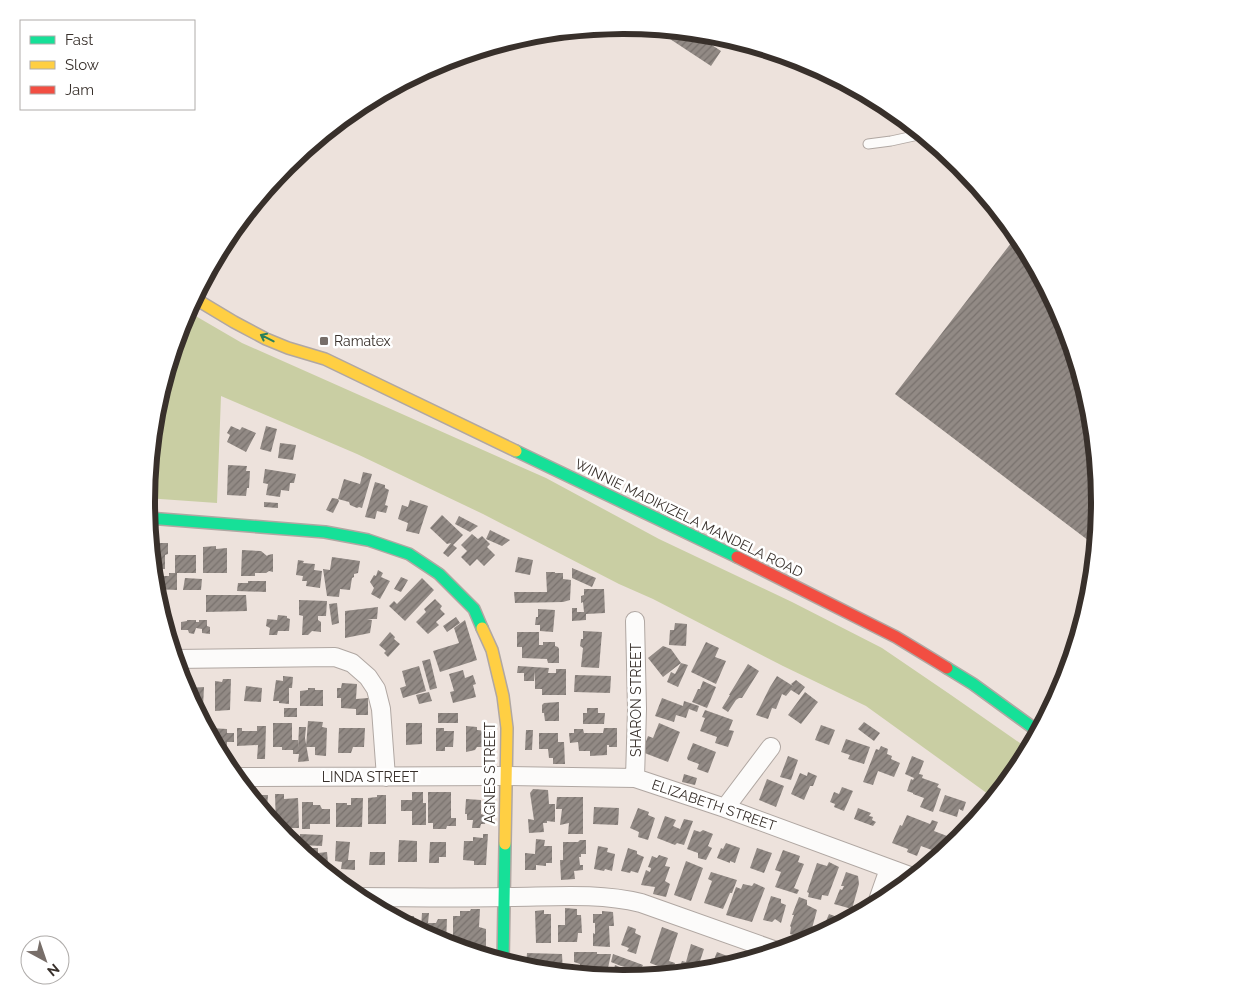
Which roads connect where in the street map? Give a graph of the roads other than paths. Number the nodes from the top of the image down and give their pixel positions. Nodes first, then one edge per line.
1 (915, 136) edge
2 (868, 144) dead end
3 (200, 301) edge
4 (284, 334) dead end
5 (313, 354) junction
6 (156, 519) edge
7 (635, 621) dead end
8 (182, 659) edge
9 (1034, 728) edge
10 (771, 747) dead end
11 (506, 776) junction
12 (244, 777) edge
13 (386, 777) junction
14 (635, 778) junction
15 (725, 808) junction
16 (890, 869) junction
17 (907, 875) edge
18 (880, 894) edge
19 (371, 897) edge
20 (505, 897) junction
21 (768, 948) edge
22 (503, 955) edge

1 - 2 lane
5 -> 3 main road, WINNIE MADIKIZELA MANDELA ROAD
4 - 5 main road, WINNIE MADIKIZELA MANDELA ROAD
5 - 9 main road, WINNIE MADIKIZELA MANDELA ROAD
6 - 11 main road, AGNES STREET
7 - 14 street, SHARON STREET
8 - 13 street
10 - 15 street
11 - 13 street, LINDA STREET
11 - 14 street, ELIZABETH STREET
11 - 20 main road, AGNES STREET
12 - 13 street, LINDA STREET
14 - 15 street, ELIZABETH STREET
15 - 16 street, ELIZABETH STREET
16 - 17 street, ELIZABETH STREET
16 - 18 street
19 - 20 street
20 - 21 street
20 - 22 main road, AGNES STREET

